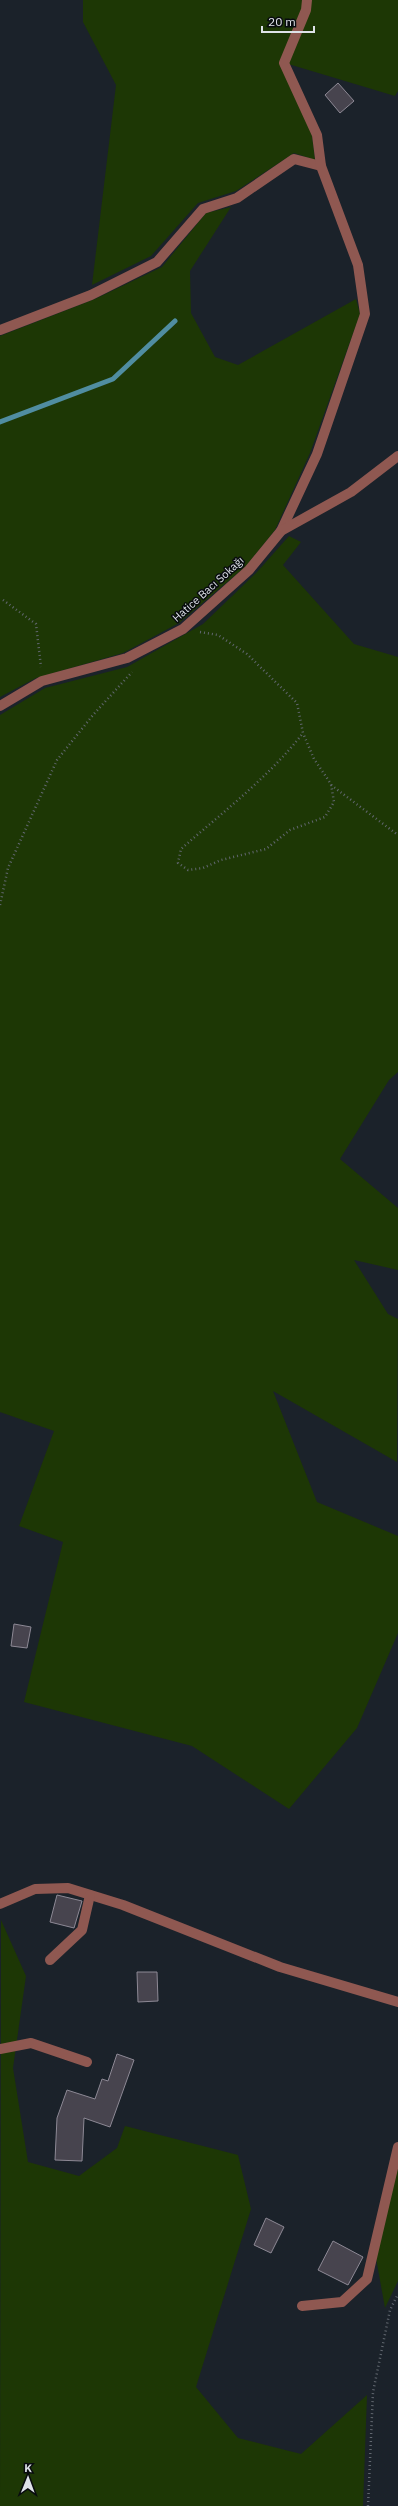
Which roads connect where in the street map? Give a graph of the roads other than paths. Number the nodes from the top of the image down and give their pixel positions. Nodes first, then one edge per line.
1 (307, 0) edge
2 (320, 166) junction
3 (0, 330) edge
4 (398, 456) edge
5 (281, 531) junction
6 (0, 706) edge
7 (90, 1895) junction
8 (0, 1904) edge
9 (50, 1960) dead end
10 (398, 2002) edge
11 (0, 2049) edge
12 (87, 2062) dead end
13 (398, 2147) edge
14 (302, 2306) dead end

1 - 2 street
2 - 3 street
2 - 5 street
4 - 5 street, Hatice Bacı Sokağı
5 - 6 street, Hatice Bacı Sokağı
7 - 8 street
7 - 9 street
7 - 10 street
11 - 12 street
13 - 14 street

